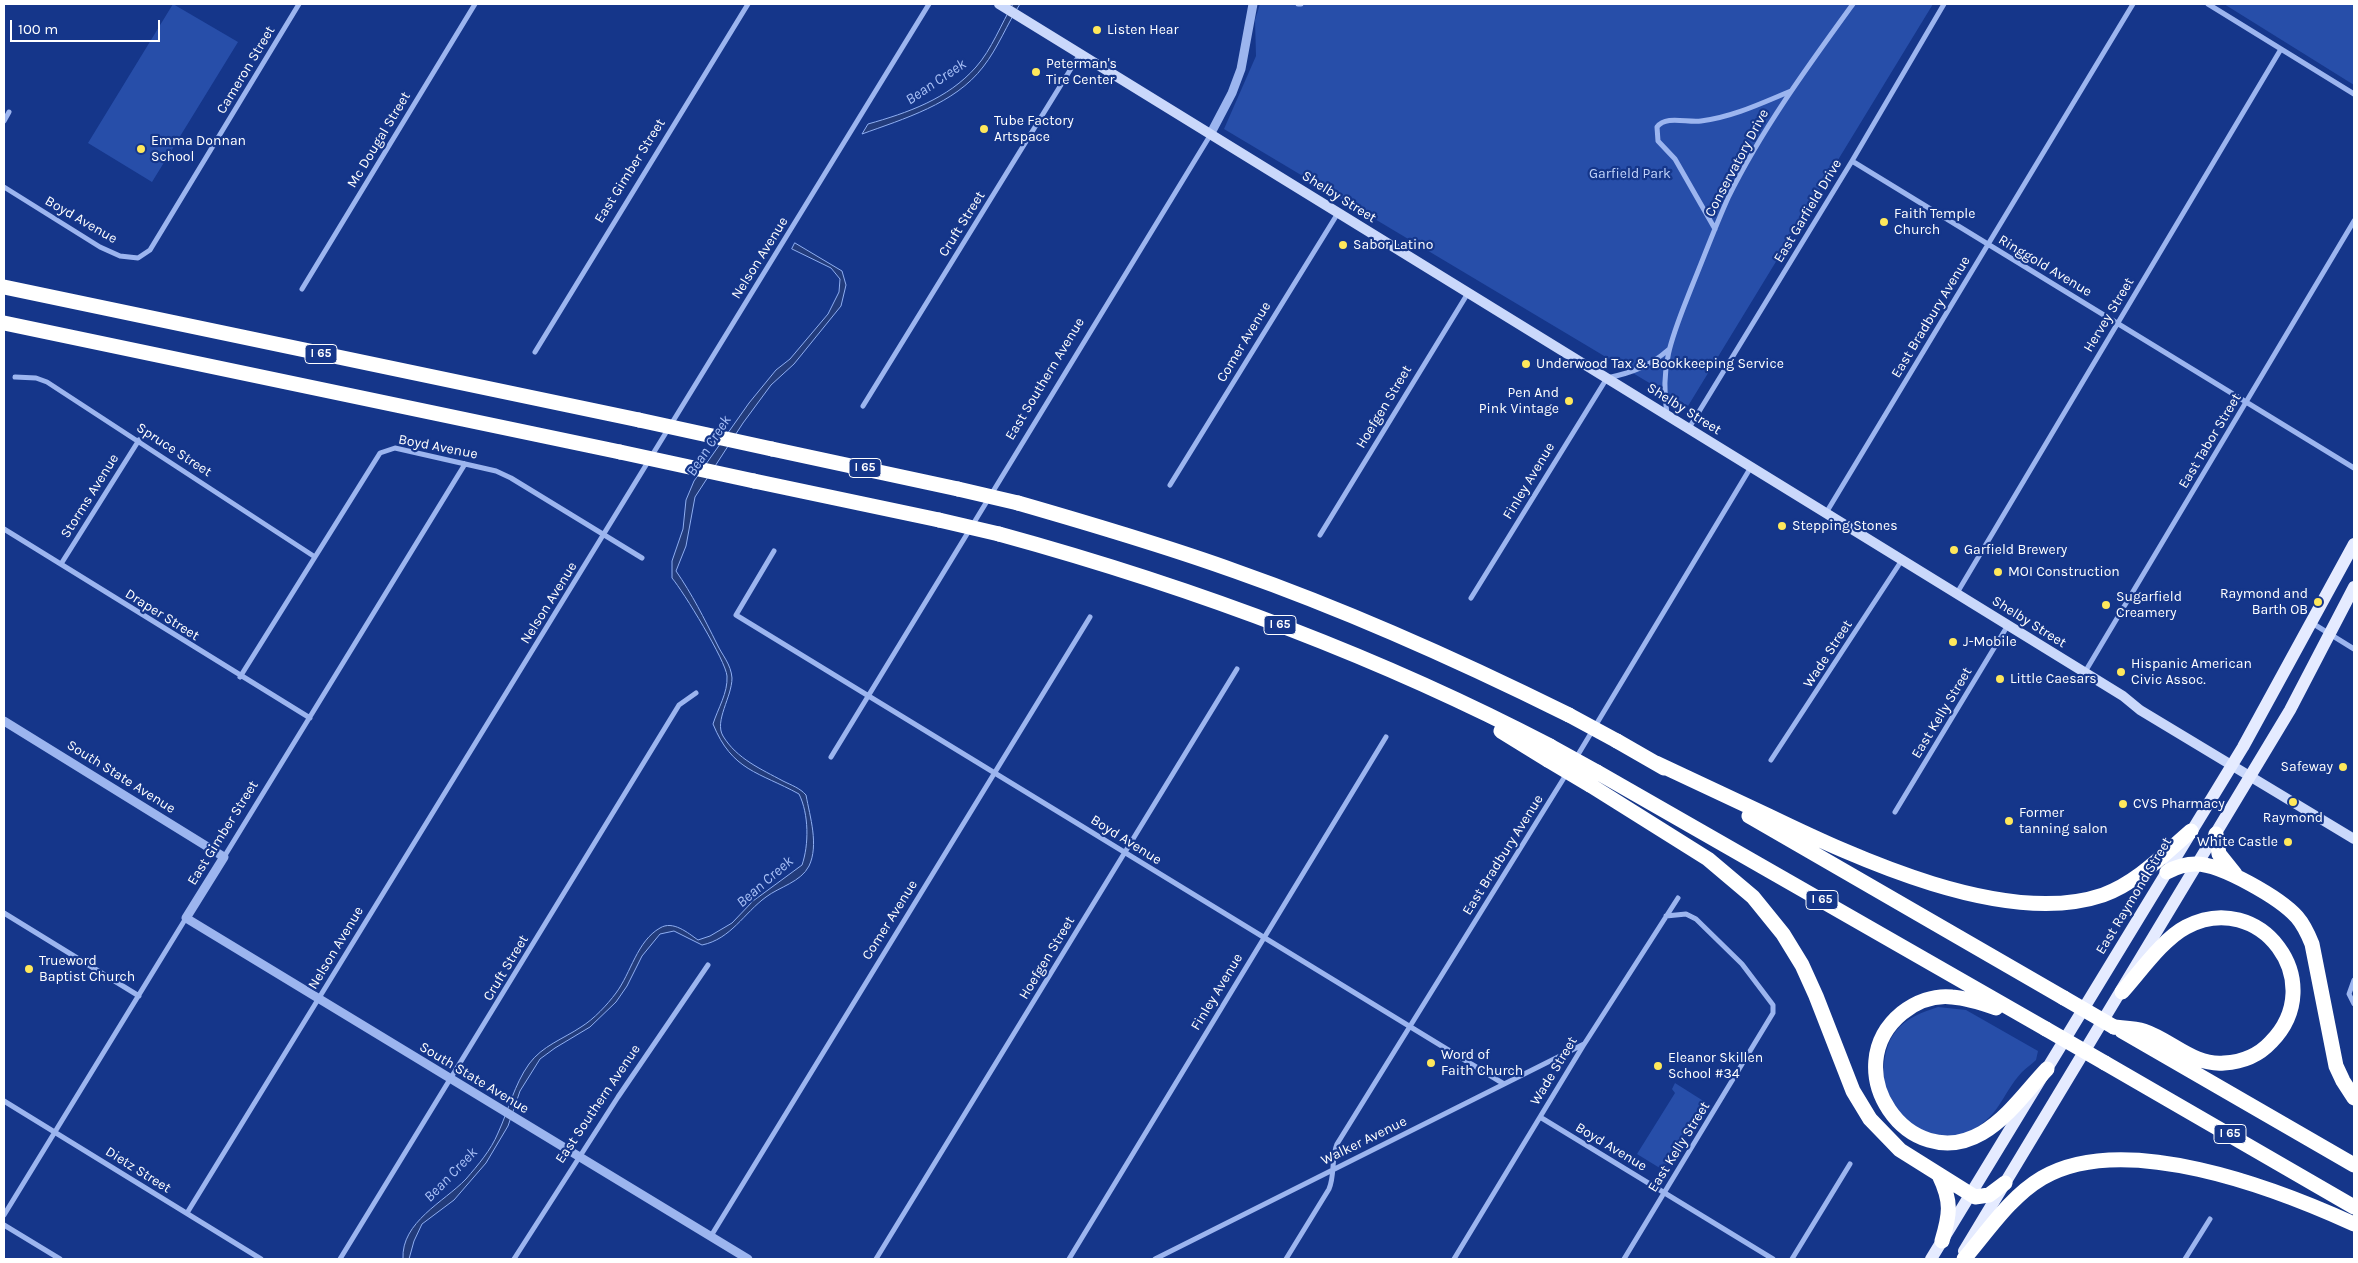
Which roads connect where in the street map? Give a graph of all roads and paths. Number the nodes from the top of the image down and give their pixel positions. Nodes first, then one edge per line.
1 (299, 4) edge
2 (475, 4) edge
3 (748, 4) edge
4 (929, 4) edge
5 (999, 4) edge
6 (1253, 4) edge
7 (1853, 4) edge
8 (1944, 4) edge
9 (2133, 4) edge
10 (2208, 4) edge
11 (2281, 49) junction
12 (1080, 53) junction
13 (1791, 91) junction
14 (2354, 94) edge
15 (9, 112) dead end
16 (4, 121) edge
17 (1212, 133) junction
18 (1852, 161) junction
19 (4, 188) edge
20 (1338, 212) junction
21 (2354, 221) edge
22 (1715, 229) junction
23 (1988, 244) junction
24 (150, 250) joint
25 (4, 287) edge
26 (302, 289) dead end
27 (1468, 292) junction
28 (4, 323) edge
29 (2118, 324) junction
30 (1669, 349) junction
31 (535, 352) dead end
32 (15, 376) dead end
33 (1607, 378) junction
34 (2246, 402) junction
35 (863, 406) dead end
36 (1667, 415) junction
37 (1689, 428) junction
38 (139, 440) junction
39 (464, 464) junction
40 (1752, 467) junction
41 (2354, 468) edge
42 (1170, 485) dead end
43 (1826, 513) junction
44 (4, 529) edge
45 (604, 535) junction
46 (1320, 535) dead end
47 (2354, 544) edge
48 (774, 551) dead end
49 (315, 557) junction
50 (642, 558) dead end
51 (1903, 560) junction
52 (61, 564) junction
53 (2354, 588) edge
54 (1956, 593) junction
55 (1471, 598) dead end
56 (1090, 617) dead end
57 (2312, 623) junction
58 (2008, 625) junction
59 (2330, 634) junction
60 (2354, 649) edge
61 (1237, 669) dead end
62 (2085, 672) junction
63 (240, 677) junction
64 (696, 694) dead end
65 (868, 696) junction
66 (310, 718) junction
67 (4, 721) edge
68 (1386, 737) dead end
69 (1549, 753) junction
70 (831, 757) dead end
71 (1771, 760) dead end
72 (1656, 763) junction
73 (2231, 765) junction
74 (995, 772) junction
75 (2250, 776) junction
76 (1895, 812) dead end
77 (2191, 831) junction
78 (2216, 834) junction
79 (2354, 839) edge
80 (1125, 852) junction
81 (224, 857) junction
82 (2198, 864) junction
83 (2167, 872) junction
84 (2242, 880) junction
85 (1678, 898) dead end
86 (4, 913) edge
87 (1666, 916) junction
88 (186, 918) junction
89 (1263, 938) junction
90 (708, 965) dead end
91 (2354, 980) edge
92 (2122, 992) junction
93 (139, 996) junction
94 (318, 999) junction
95 (2354, 1004) edge
96 (2022, 1015) junction
97 (1409, 1027) junction
98 (2123, 1029) junction
99 (1584, 1044) junction
100 (2047, 1068) junction
101 (450, 1080) junction
102 (1504, 1084) junction
103 (2354, 1098) edge
104 (4, 1101) edge
105 (1540, 1117) junction
106 (55, 1132) junction
107 (579, 1158) junction
108 (1850, 1164) dead end
109 (2354, 1165) edge
110 (1332, 1169) junction
111 (1939, 1175) junction
112 (2005, 1183) junction
113 (1664, 1192) junction
114 (1971, 1195) junction
115 (2354, 1207) edge
116 (186, 1213) junction
117 (4, 1215) edge
118 (2210, 1219) dead end
119 (2354, 1224) edge
120 (4, 1225) edge
121 (711, 1236) junction
122 (1942, 1241) junction
123 (2188, 1258) edge
124 (60, 1259) edge
125 (261, 1259) edge
126 (340, 1259) edge
127 (514, 1259) edge
128 (748, 1259) edge
129 (876, 1259) edge
130 (1069, 1259) edge
131 (1155, 1259) edge
132 (1286, 1259) edge
133 (1454, 1259) edge
134 (1624, 1259) edge
135 (1773, 1259) edge
136 (1792, 1259) edge
137 (1931, 1259) edge
138 (1959, 1259) edge
139 (1964, 1259) edge

1 - 24 street, Cameron Street
2 - 26 street, Mc Dougal Street
3 - 31 street, East Gimber Street
4 - 45 street, Nelson Avenue
5 - 12 main road, Shelby Street
6 - 17 street, East Southern Avenue
7 - 13 street, Conservatory Drive
8 - 18 street, East Garfield Drive
9 - 23 street, East Bradbury Avenue
10 - 11 street
11 - 14 street
11 - 29 street, Hervey Street
12 - 17 main road, Shelby Street
12 - 35 street, Cruft Street
13 - 22 street, Conservatory Drive
13 - 22 street
15 - 16 street
17 - 20 main road, Shelby Street
17 - 65 street, East Southern Avenue
18 - 23 street, Ringgold Avenue
18 - 37 street, East Garfield Drive
19 - 24 street, Boyd Avenue
20 - 27 main road, Shelby Street
20 - 42 street, Comer Avenue
21 - 34 street, East Tabor Street
22 - 30 street, Conservatory Drive
23 - 29 street, Ringgold Avenue
23 - 43 street, East Bradbury Avenue
25 - 72 highway, I 65, bridge
27 - 33 main road, Shelby Street
27 - 46 street, Hoefgen Street
28 - 69 highway, I 65, bridge
29 - 34 street, Ringgold Avenue
29 - 54 street, Hervey Street
30 - 33 street
30 - 36 street, Conservatory Drive
32 - 38 street, Spruce Street
33 - 36 main road, Shelby Street
33 - 55 street, Finley Avenue
34 - 41 street, Ringgold Avenue
34 - 62 street, East Tabor Street
36 - 37 main road, Shelby Street
37 - 40 main road, Shelby Street
38 - 49 street, Spruce Street
38 - 52 street, Storms Avenue
39 - 45 street, Boyd Avenue
39 - 49 street, Boyd Avenue
39 - 66 street, East Gimber Street
40 - 43 main road, Shelby Street
40 - 97 street, East Bradbury Avenue
43 - 51 main road, Shelby Street
44 - 52 street, Draper Street
45 - 50 street, Boyd Avenue
45 - 94 street, Nelson Avenue
47 - 57 main road, East Raymond Street
48 - 65 street, Boyd Avenue
49 - 63 street, Boyd Avenue
51 - 54 main road, Shelby Street
51 - 71 street, Wade Street
52 - 63 street, Draper Street
53 - 59 main road
54 - 58 main road, Shelby Street
56 - 74 street, Comer Avenue
57 - 59 street
57 - 73 main road, East Raymond Street
58 - 62 main road, Shelby Street
58 - 76 street, East Kelly Street
59 - 60 street
59 - 75 main road
61 - 80 street, Hoefgen Street
62 - 73 main road, Shelby Street
63 - 66 street, Draper Street
64 - 101 street, Cruft Street
65 - 70 street, East Southern Avenue
65 - 74 street, Boyd Avenue
66 - 81 street, East Gimber Street
67 - 81 street, South State Avenue
68 - 89 street, Finley Avenue
69 - 96 highway, I 65, bridge
69 - 111 highway, bridge
72 - 77 highway
72 - 98 highway, I 65, bridge
73 - 75 main road, Shelby Street
73 - 77 main road, East Raymond Street
74 - 80 street, Boyd Avenue
74 - 121 street, Comer Avenue
75 - 78 main road
75 - 79 main road, Shelby Street
77 - 83 main road, East Raymond Street
78 - 82 main road
78 - 84 highway
80 - 89 street, Boyd Avenue
80 - 129 street, Hoefgen Street
81 - 88 street, East Gimber Street
82 - 83 highway
82 - 84 highway
82 - 92 main road
83 - 100 main road, East Raymond Street
84 - 103 highway
85 - 87 street, Wade Street
86 - 93 street
87 - 99 street, Wade Street
87 - 113 street, East Kelly Street
88 - 93 street, East Gimber Street
88 - 94 street, South State Avenue
89 - 97 street, Boyd Avenue
89 - 130 street, Finley Avenue
90 - 107 street, East Southern Avenue
91 - 95 street
92 - 98 highway
92 - 112 main road
93 - 106 street, East Gimber Street
94 - 101 street, South State Avenue
94 - 116 street, Nelson Avenue
96 - 100 highway
96 - 115 highway, I 65, bridge
97 - 102 street, Boyd Avenue
97 - 110 street, East Bradbury Avenue
98 - 109 highway, I 65
99 - 102 street, Walker Avenue
99 - 105 street, Wade Street
100 - 114 main road, East Raymond Street
101 - 107 street, South State Avenue
101 - 126 street, Cruft Street
102 - 110 street, Walker Avenue
104 - 106 street, Dietz Street
105 - 113 street, Boyd Avenue
105 - 133 street, Wade Street
106 - 116 street, Dietz Street
106 - 117 street, East Gimber Street
107 - 121 street, South State Avenue
107 - 127 street, East Southern Avenue
108 - 136 street
110 - 131 street, Walker Avenue
110 - 132 street, East Bradbury Avenue
111 - 114 highway
111 - 122 highway
112 - 114 highway
112 - 138 main road
113 - 134 street, East Kelly Street
113 - 135 street, Boyd Avenue
114 - 122 main road, East Raymond Street
116 - 125 street, Dietz Street
118 - 123 street
119 - 139 highway
120 - 124 street
121 - 128 street, South State Avenue
122 - 137 main road, East Raymond Street

